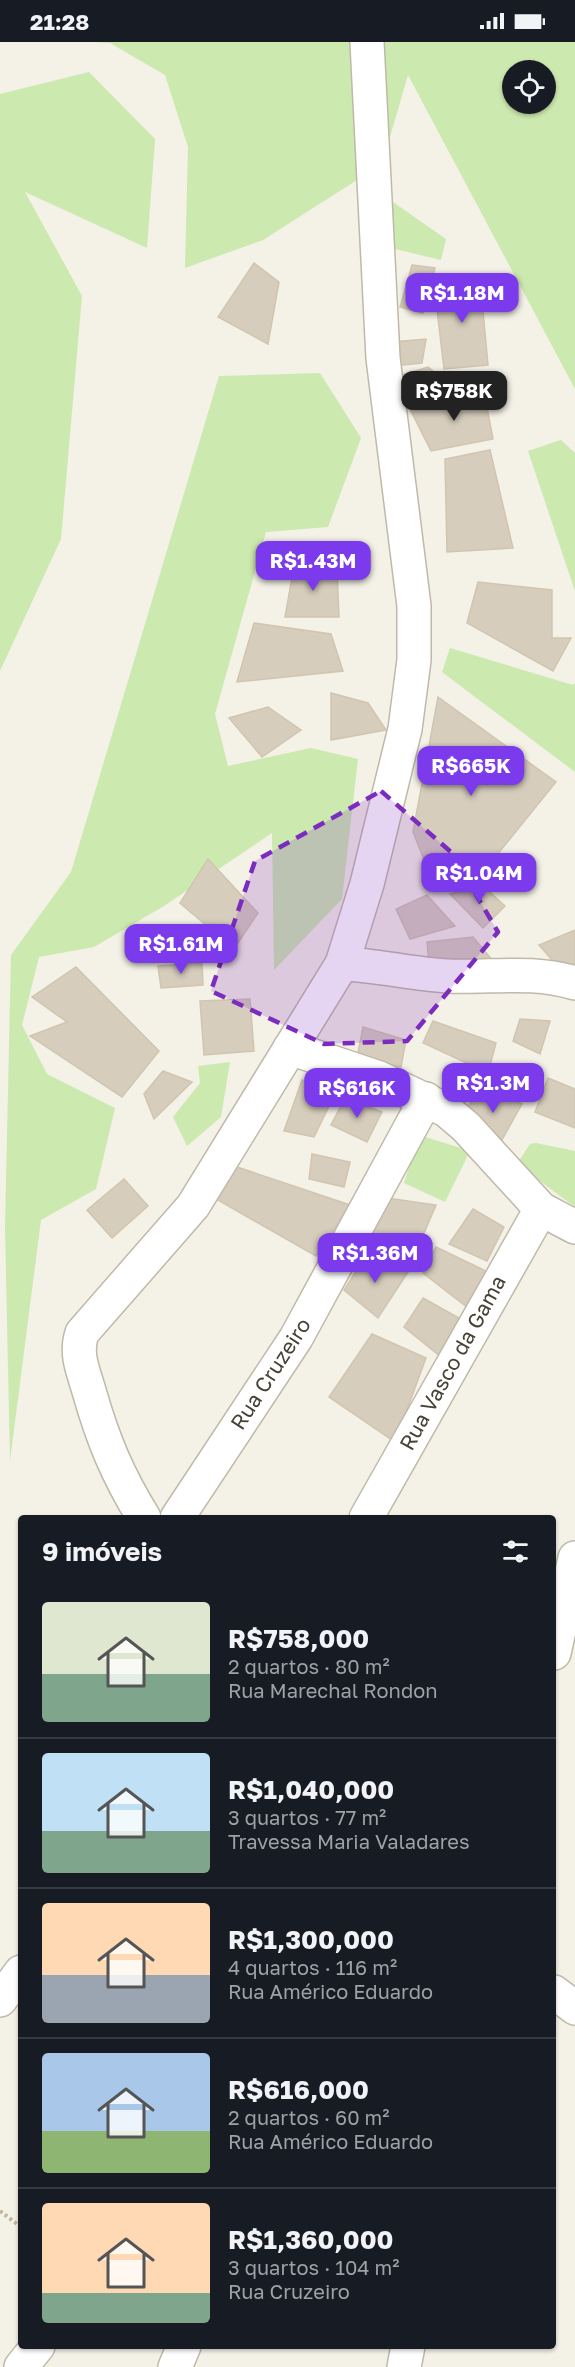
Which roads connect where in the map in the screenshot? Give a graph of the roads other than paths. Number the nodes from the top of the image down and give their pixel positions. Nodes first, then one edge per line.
1 (367, 42) edge
2 (342, 964) junction
3 (575, 983) edge
4 (290, 1048) junction
5 (426, 1099) junction
6 (541, 1209) junction
7 (575, 1227) edge
8 (142, 1515) edge
9 (179, 1515) edge
10 (368, 1515) edge
11 (575, 1558) edge
12 (556, 1644) edge
13 (18, 1976) edge
14 (556, 1994) edge
15 (0, 2000) edge
16 (575, 2008) edge
17 (36, 2349) edge
18 (183, 2349) edge
19 (407, 2349) edge
20 (21, 2367) edge
21 (175, 2367) edge
22 (404, 2367) edge

1 - 2 street
2 - 3 street
2 - 4 street
4 - 5 street
4 - 8 street
5 - 6 street
5 - 9 street, Rua Cruzeiro
6 - 7 street
6 - 10 street, Rua Vasco da Gama
11 - 12 street
13 - 15 street
14 - 16 street
17 - 20 street
18 - 21 street
19 - 22 street

